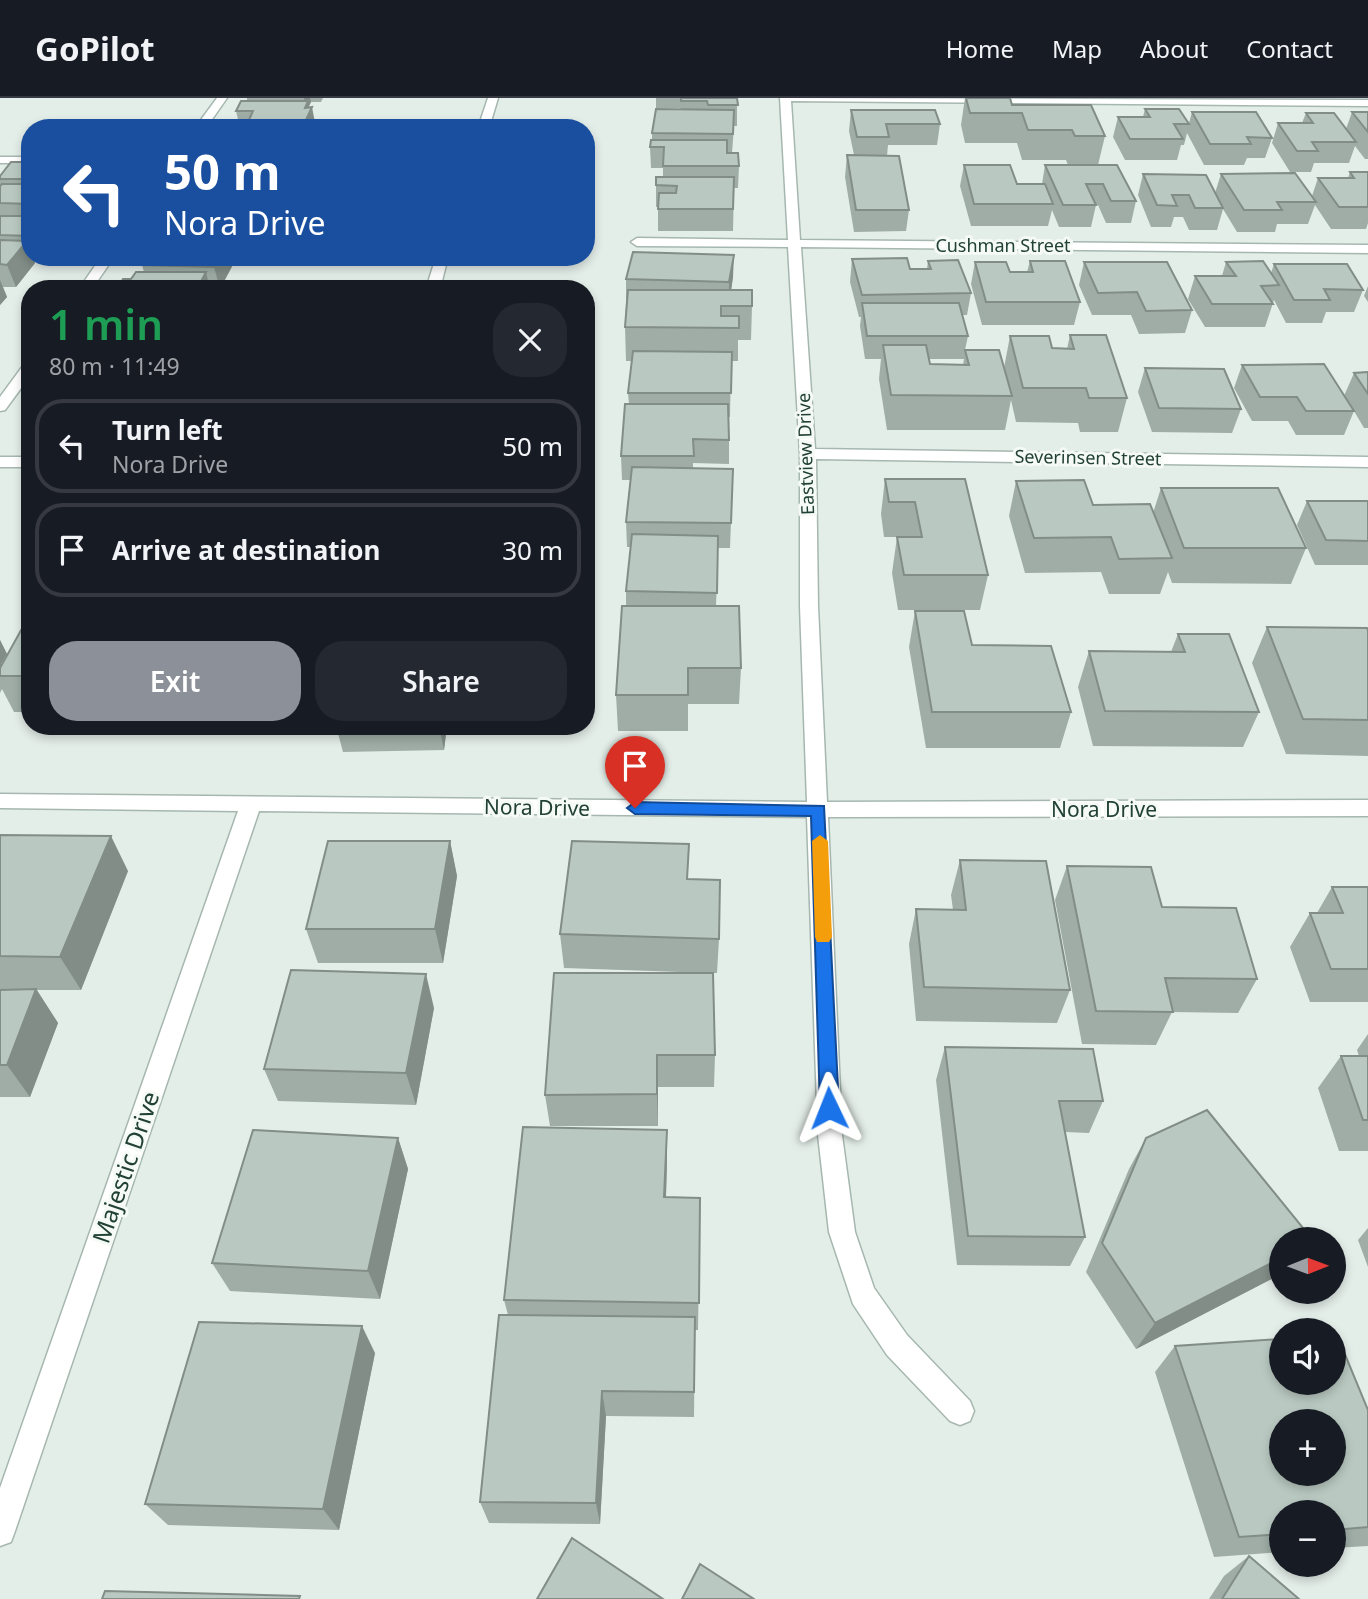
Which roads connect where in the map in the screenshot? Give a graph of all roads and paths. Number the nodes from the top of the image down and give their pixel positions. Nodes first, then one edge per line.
1 (222, 98) edge
2 (493, 98) edge
3 (785, 98) edge
4 (1368, 103) edge
5 (207, 119) edge
6 (486, 119) edge
7 (0, 160) edge
8 (21, 160) edge
9 (637, 242) dead end
10 (793, 245) junction
11 (1368, 249) edge
12 (21, 378) edge
13 (0, 407) edge
14 (808, 454) junction
15 (0, 462) edge
16 (21, 462) edge
17 (1368, 462) edge
18 (0, 801) edge
19 (251, 804) junction
20 (1368, 808) edge
21 (818, 810) junction
22 (960, 1411) dead end
23 (0, 1531) edge

1 - 5 street
2 - 6 street
3 - 4 street
3 - 10 street, Eastview Drive
7 - 8 street
9 - 10 street, Cushman Street
10 - 11 street, Cushman Street
10 - 14 street, Eastview Drive
12 - 13 street
14 - 17 street, Severinsen Street
14 - 21 street, Eastview Drive
15 - 16 street
18 - 19 street, Nora Drive
19 - 21 street, Nora Drive
19 - 23 street, Majestic Drive
20 - 21 street, Nora Drive
21 - 22 street, Eastview Drive

